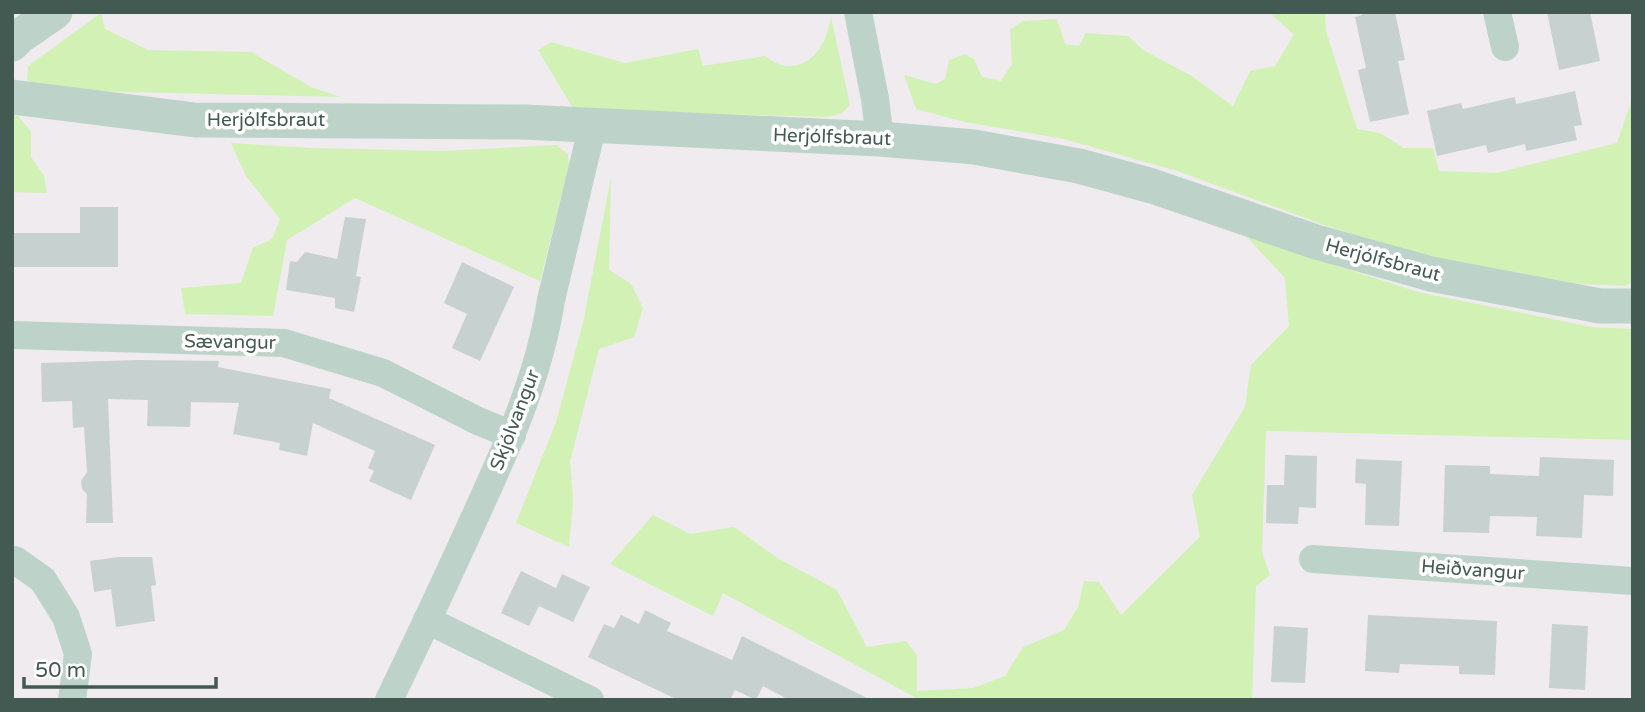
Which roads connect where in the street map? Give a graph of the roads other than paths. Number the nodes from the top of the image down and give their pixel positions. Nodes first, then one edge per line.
1 (55, 12) edge
2 (858, 12) edge
3 (1497, 12) edge
4 (12, 44) edge
5 (1505, 47) dead end
6 (12, 97) edge
7 (593, 124) junction
8 (880, 139) junction
9 (1633, 306) edge
10 (12, 335) edge
11 (513, 435) junction
12 (13, 556) edge
13 (1313, 559) dead end
14 (1633, 582) edge
15 (427, 620) junction
16 (72, 700) edge
17 (389, 700) edge
18 (590, 700) edge

1 - 4 street
2 - 8 street
3 - 5 street
6 - 7 street, Herjólfsbraut
7 - 8 street, Herjólfsbraut
7 - 11 street, Skjólvangur
8 - 9 street, Herjólfsbraut
10 - 11 street, Sævangur
11 - 15 street, Skjólvangur
12 - 16 street
13 - 14 street, Heiðvangur
15 - 17 street, Skjólvangur
15 - 18 street

